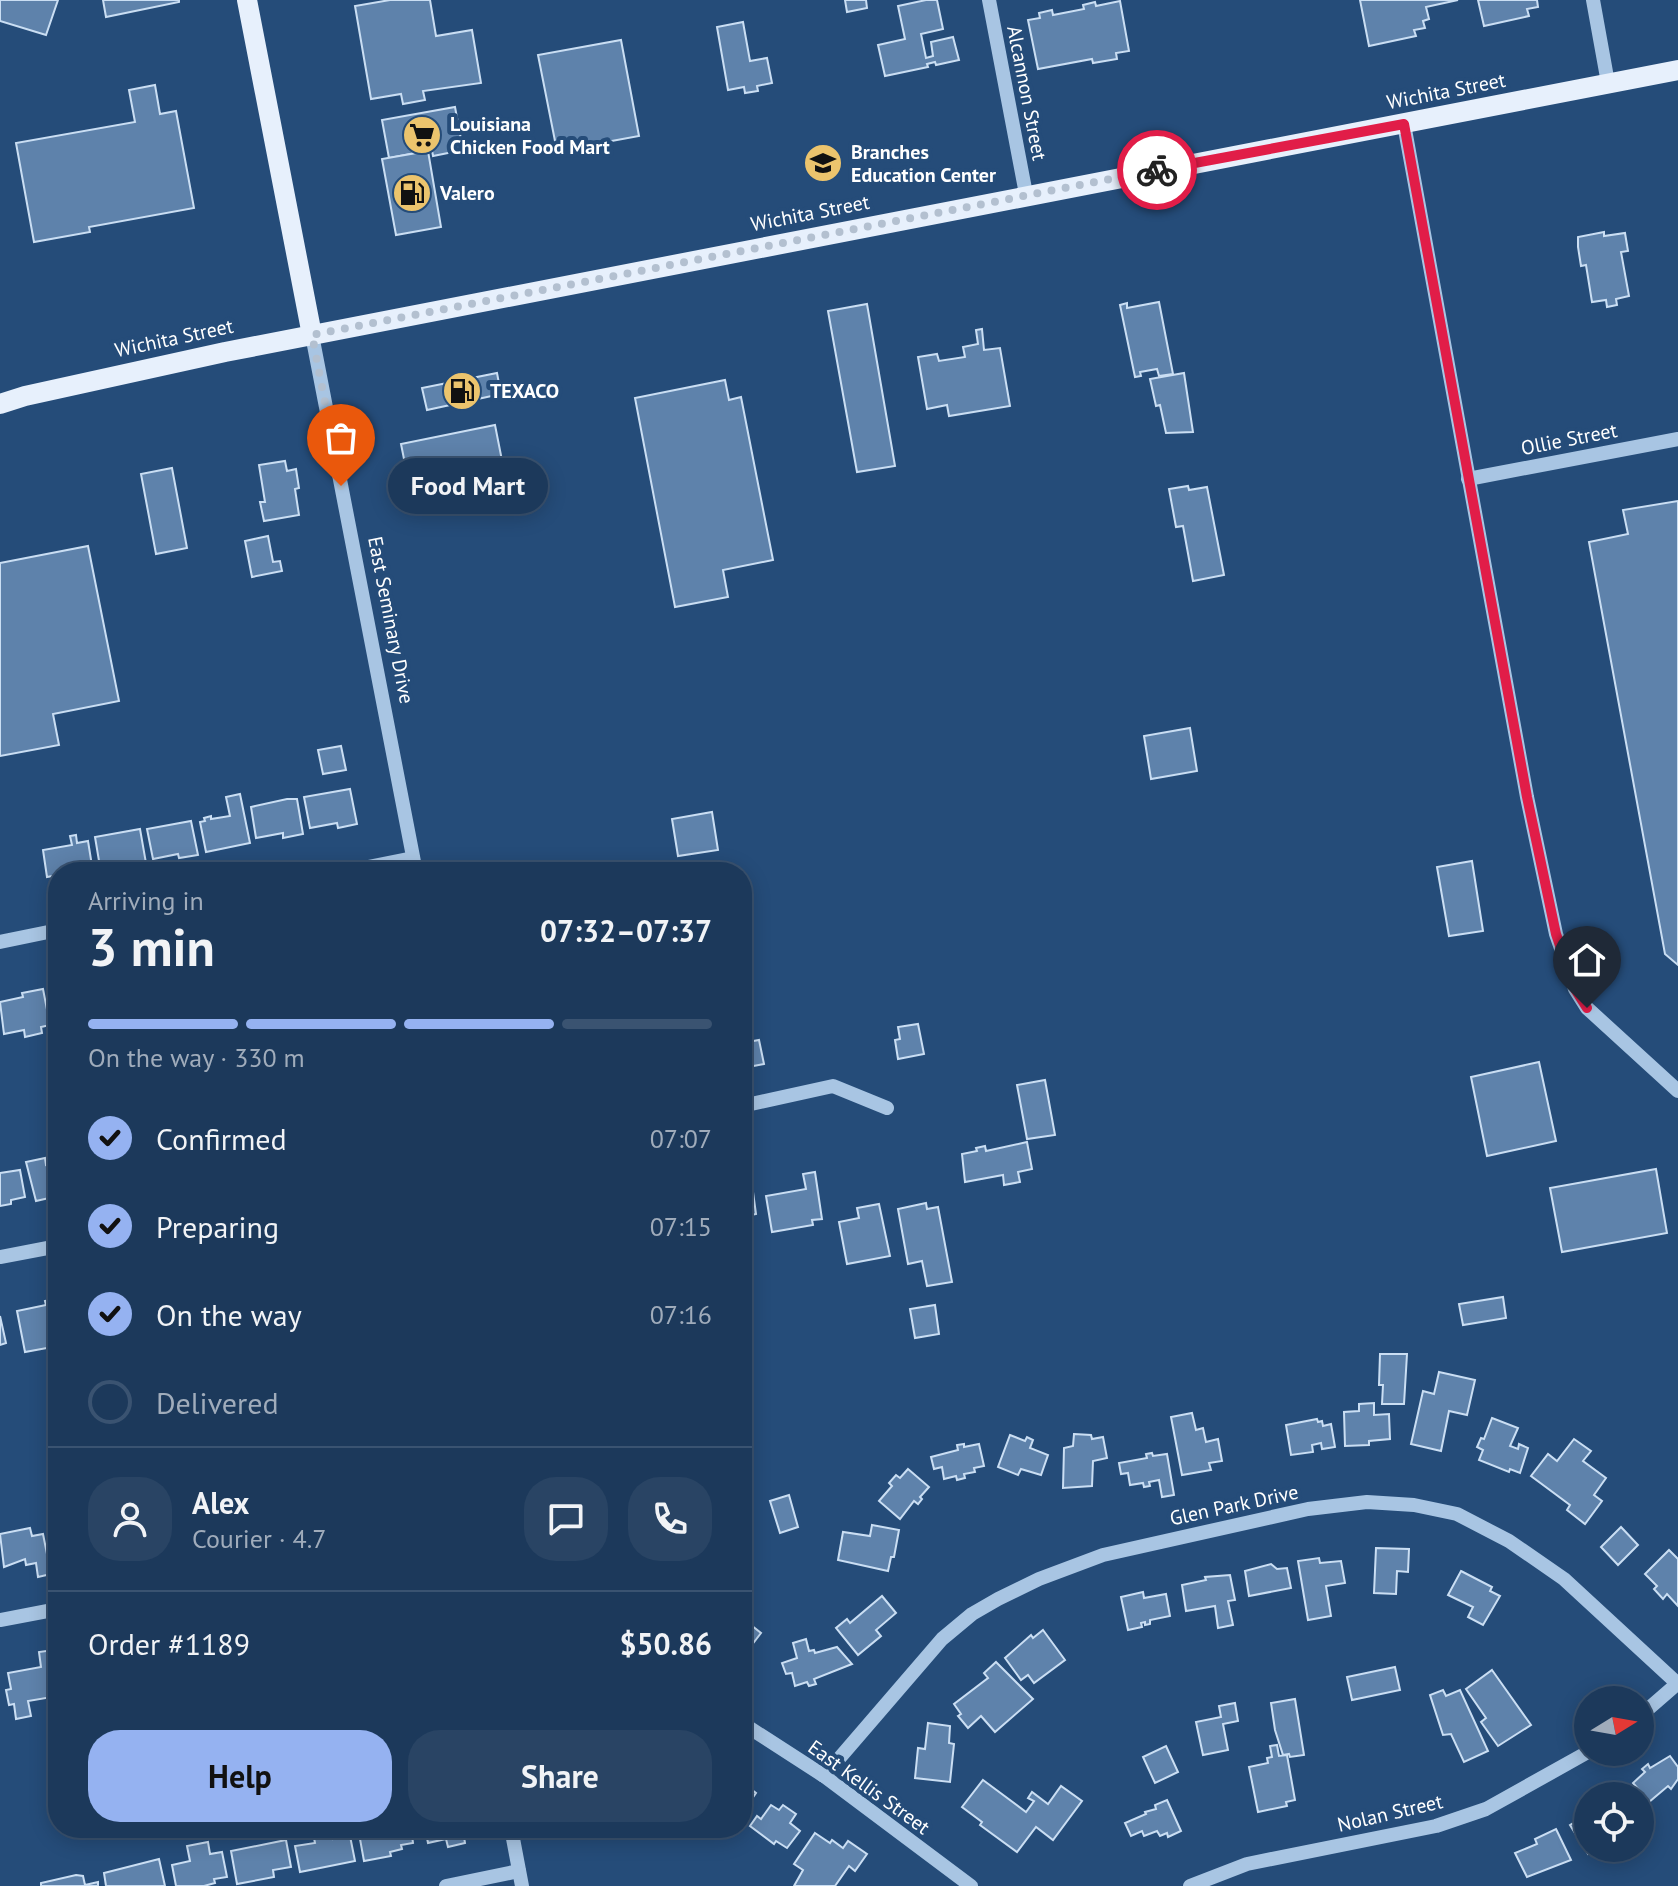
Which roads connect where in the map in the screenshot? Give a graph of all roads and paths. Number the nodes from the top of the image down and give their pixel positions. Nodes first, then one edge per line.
1 (247, 0) edge
2 (989, 0) edge
3 (1593, 0) edge
4 (1678, 70) edge
5 (1608, 83) junction
6 (1404, 124) junction
7 (1026, 194) junction
8 (312, 335) junction
9 (0, 404) edge
10 (1678, 439) edge
11 (1468, 479) junction
12 (413, 862) edge
13 (48, 932) edge
14 (0, 942) edge
15 (1678, 1091) edge
16 (752, 1104) edge
17 (887, 1108) dead end
18 (48, 1248) edge
19 (0, 1257) edge
20 (48, 1611) edge
21 (0, 1620) edge
22 (1678, 1684) edge
23 (1654, 1704) edge
24 (752, 1729) edge
25 (1574, 1760) edge
26 (824, 1776) junction
27 (513, 1838) edge
28 (521, 1879) edge
29 (446, 1886) edge
30 (971, 1886) edge
31 (1190, 1886) edge

1 - 8 main road, East Seminary Drive
2 - 7 street, Alcannon Street
3 - 5 street
4 - 5 main road, Wichita Street
5 - 6 main road, Wichita Street
6 - 7 main road, Wichita Street
6 - 11 street
7 - 8 main road, Wichita Street
8 - 9 main road, Wichita Street
8 - 12 street, East Seminary Drive
10 - 11 street, Ollie Street
11 - 15 street
13 - 14 street
16 - 17 street
18 - 19 street
20 - 21 street
22 - 23 street
22 - 26 street, Glen Park Drive
24 - 26 street, East Kellis Street
25 - 31 street, Nolan Street
26 - 30 street, East Kellis Street
27 - 28 street
28 - 29 street

